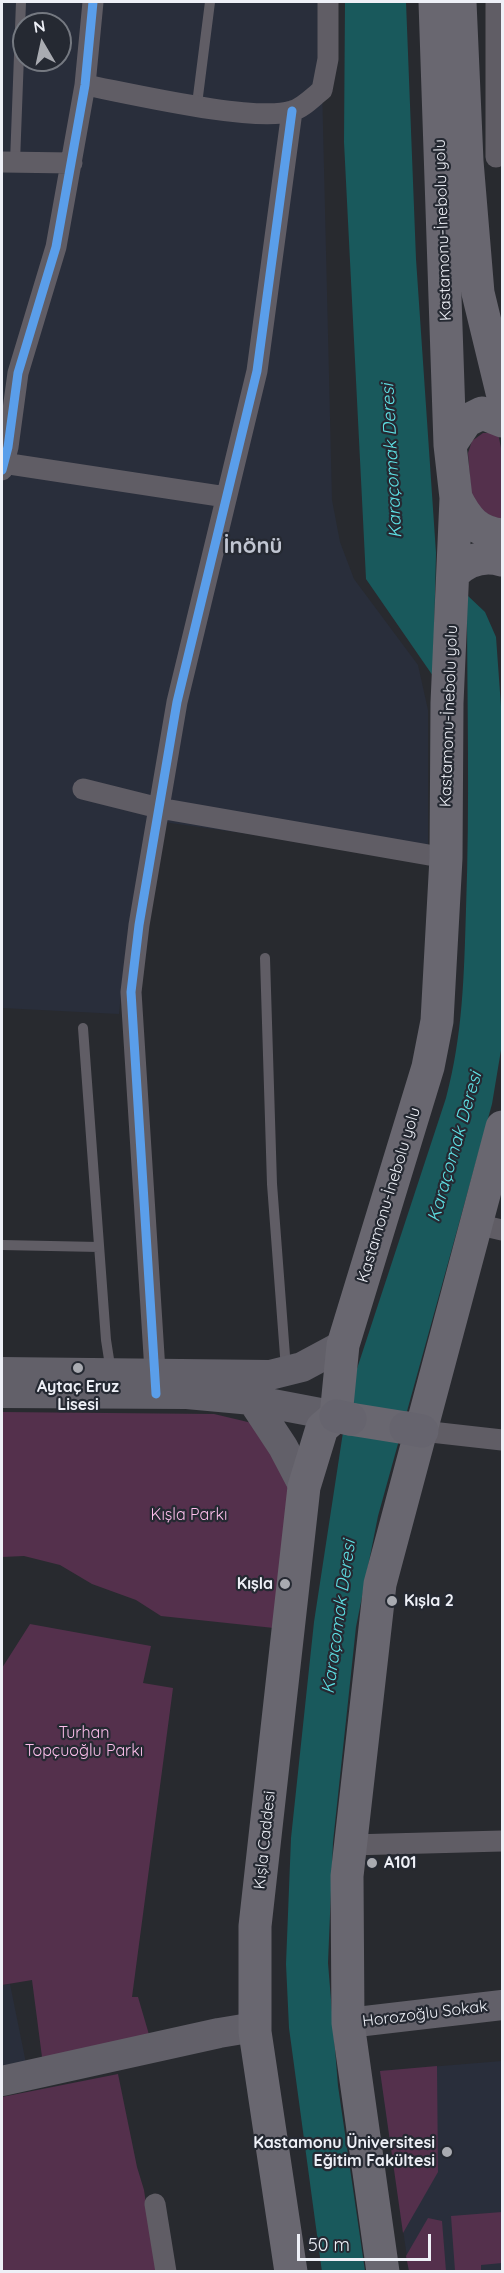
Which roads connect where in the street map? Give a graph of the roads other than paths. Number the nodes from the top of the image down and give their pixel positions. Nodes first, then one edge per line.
1 (21, 2) edge
2 (93, 2) edge
3 (210, 2) edge
4 (328, 2) edge
5 (452, 6) edge
6 (498, 6) edge
7 (85, 85) junction
8 (197, 104) junction
9 (292, 111) junction
10 (488, 158) edge
11 (8, 162) edge
12 (72, 163) junction
13 (498, 365) edge
14 (502, 392) edge
15 (502, 421) edge
16 (5, 426) edge
17 (450, 445) junction
18 (2, 466) edge
19 (226, 497) junction
20 (456, 498) junction
21 (502, 535) edge
22 (502, 560) edge
23 (454, 573) junction
24 (83, 789) dead end
25 (159, 808) junction
26 (446, 858) junction
27 (265, 958) dead end
28 (83, 1028) dead end
29 (502, 1127) edge
30 (489, 1227) edge
31 (2, 1245) edge
32 (99, 1247) junction
33 (343, 1345) junction
34 (2, 1372) edge
35 (287, 1372) junction
36 (111, 1373) junction
37 (155, 1383) junction
38 (2, 1393) edge
39 (252, 1400) junction
40 (343, 1418) junction
41 (414, 1430) junction
42 (502, 1440) edge
43 (304, 1487) junction
44 (502, 1841) edge
45 (350, 1845) junction
46 (502, 2005) edge
47 (348, 2023) junction
48 (255, 2027) junction
49 (2, 2080) edge
50 (155, 2204) dead end
51 (166, 2271) edge
52 (291, 2271) edge
53 (383, 2271) edge

1 - 11 lane
2 - 7 street
3 - 8 lane
4 - 9 street
5 - 6 street
5 - 10 main road
5 - 17 main road, Kastamonu-İnebolu yolu
6 - 10 street
7 - 8 street
7 - 12 street
8 - 9 street
9 - 19 street
10 - 13 main road
11 - 12 street
12 - 16 street
13 - 14 main road
15 - 17 main road
16 - 18 street
17 - 20 main road, Kastamonu-İnebolu yolu
18 - 19 street
19 - 25 street
20 - 21 main road
20 - 23 main road, Kastamonu-İnebolu yolu
22 - 23 main road
23 - 26 main road, Kastamonu-İnebolu yolu
24 - 25 street
25 - 26 street
25 - 37 street
26 - 33 main road, Kastamonu-İnebolu yolu
27 - 35 lane
28 - 32 lane
29 - 30 main road
30 - 41 main road
31 - 32 lane
32 - 36 lane
33 - 35 main road
33 - 40 main road, Kastamonu-İnebolu yolu
34 - 36 main road
35 - 37 main road
36 - 37 main road
37 - 38 main road
37 - 39 main road
39 - 40 main road
39 - 43 main road
40 - 41 main road
40 - 43 main road, Kışla Caddesi
41 - 42 street
41 - 45 main road
43 - 48 main road, Kışla Caddesi
44 - 45 street
45 - 47 main road
46 - 47 main road, Horozoğlu Sokak
47 - 53 main road
48 - 49 main road
48 - 52 main road, Kışla Caddesi
50 - 51 street

